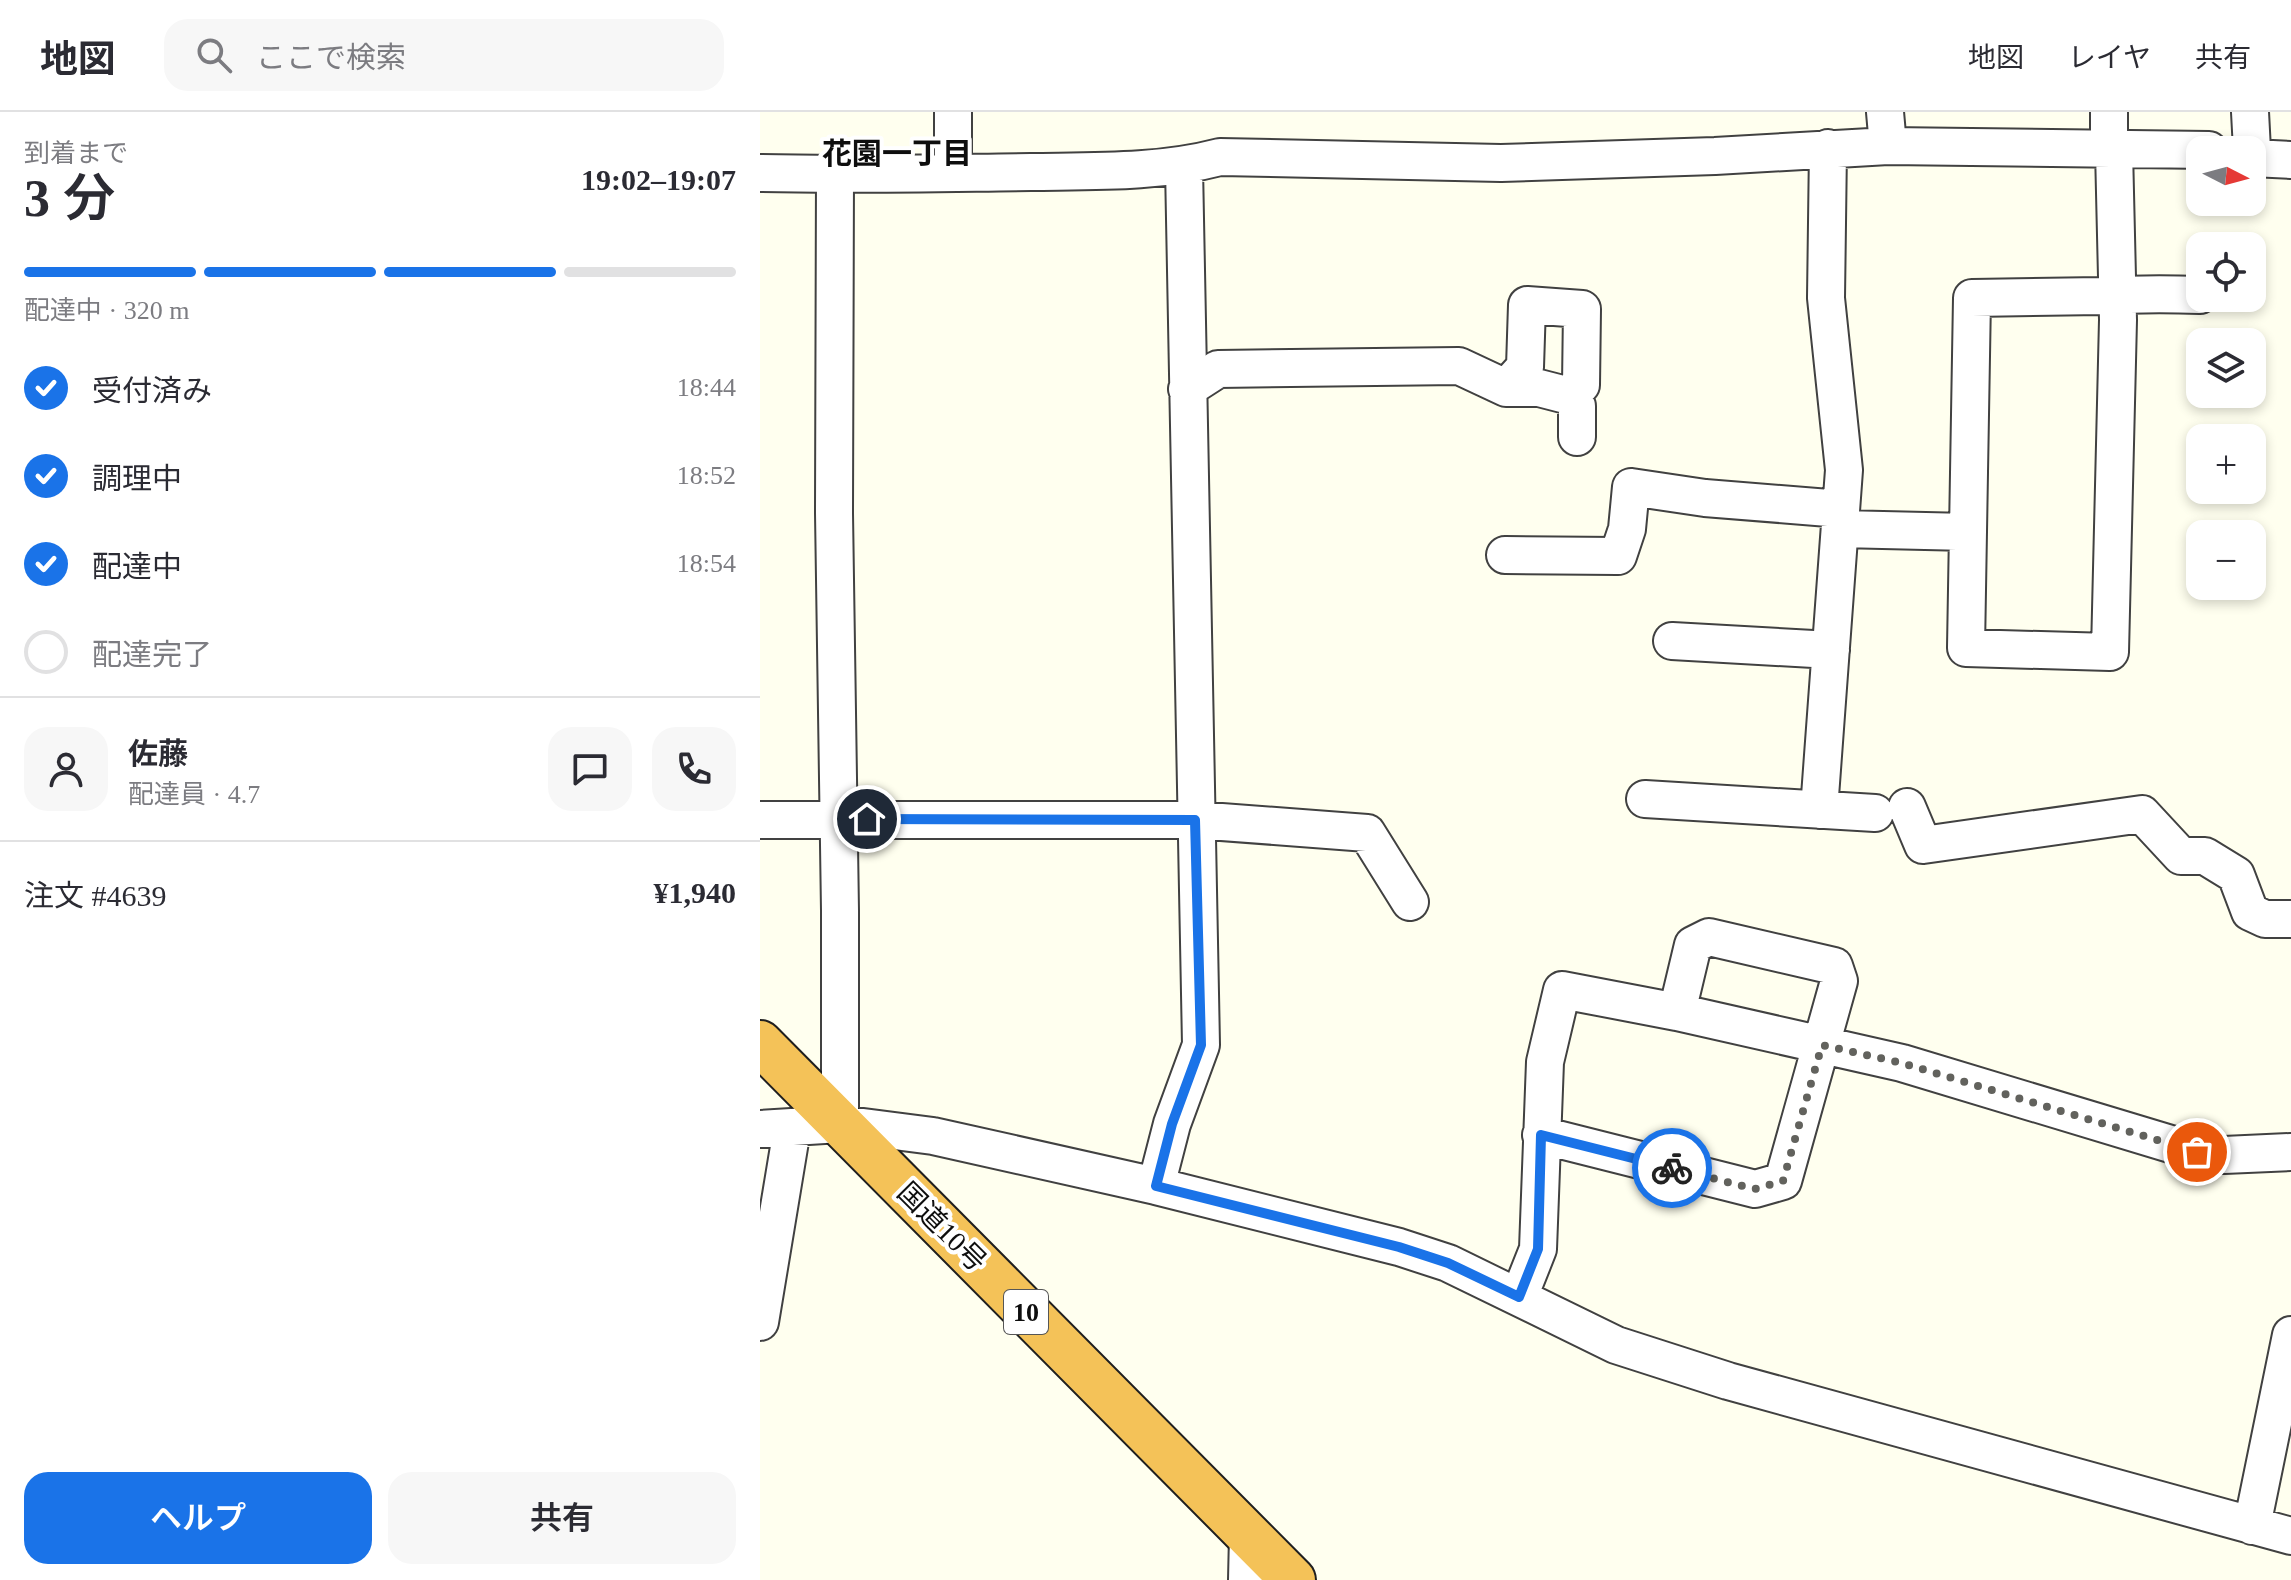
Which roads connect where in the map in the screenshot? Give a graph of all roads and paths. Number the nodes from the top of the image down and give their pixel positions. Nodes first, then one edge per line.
1 (953, 112) edge
2 (2109, 112) edge
3 (2250, 112) edge
4 (1886, 129) edge
5 (2251, 136) edge
6 (1828, 148) junction
7 (2112, 150) junction
8 (2186, 150) edge
9 (2266, 159) edge
10 (2291, 160) edge
11 (1184, 167) junction
12 (760, 173) edge
13 (953, 173) junction
14 (835, 174) junction
15 (2115, 295) junction
16 (2186, 295) edge
17 (1506, 388) junction
18 (1187, 389) junction
19 (1570, 396) junction
20 (1577, 437) dead end
21 (1841, 519) junction
22 (1968, 532) junction
23 (1505, 555) dead end
24 (1672, 641) dead end
25 (1831, 650) junction
26 (1645, 799) dead end
27 (1819, 810) junction
28 (839, 819) junction
29 (760, 820) edge
30 (1195, 820) junction
31 (1410, 902) dead end
32 (2291, 919) edge
33 (1677, 1012) junction
34 (760, 1043) edge
35 (1822, 1045) junction
36 (840, 1124) junction
37 (776, 1129) edge
38 (1541, 1135) junction
39 (2291, 1152) edge
40 (1156, 1186) junction
41 (1519, 1297) junction
42 (760, 1322) edge
43 (2291, 1335) edge
44 (2252, 1526) junction
45 (1248, 1535) junction
46 (2291, 1536) edge
47 (1247, 1580) edge
48 (1293, 1580) edge

1 - 13 street
2 - 7 street
3 - 5 street
4 - 6 street
4 - 7 street
6 - 11 street
6 - 21 street
7 - 8 street
7 - 15 street
9 - 10 street
11 - 13 street
11 - 18 street
12 - 14 street
13 - 14 street
14 - 28 street
15 - 16 street
15 - 22 street
15 - 22 street
17 - 18 street
17 - 19 street
17 - 19 street
18 - 30 street
19 - 20 street
21 - 22 street
21 - 23 street
21 - 25 street
24 - 25 street
25 - 27 street
26 - 27 street
27 - 32 street
28 - 29 street
28 - 30 street
28 - 36 street
30 - 31 street
30 - 40 street
33 - 35 street
33 - 35 street
33 - 38 street
34 - 36 highway, 国道10号 / 10
35 - 38 street
35 - 39 street
36 - 37 street
36 - 40 street
36 - 45 highway, 国道10号 / 10
37 - 42 street
38 - 41 street
40 - 41 street
41 - 44 street
43 - 44 street
44 - 46 street
45 - 47 street
45 - 48 highway, 国道10号 / 10

